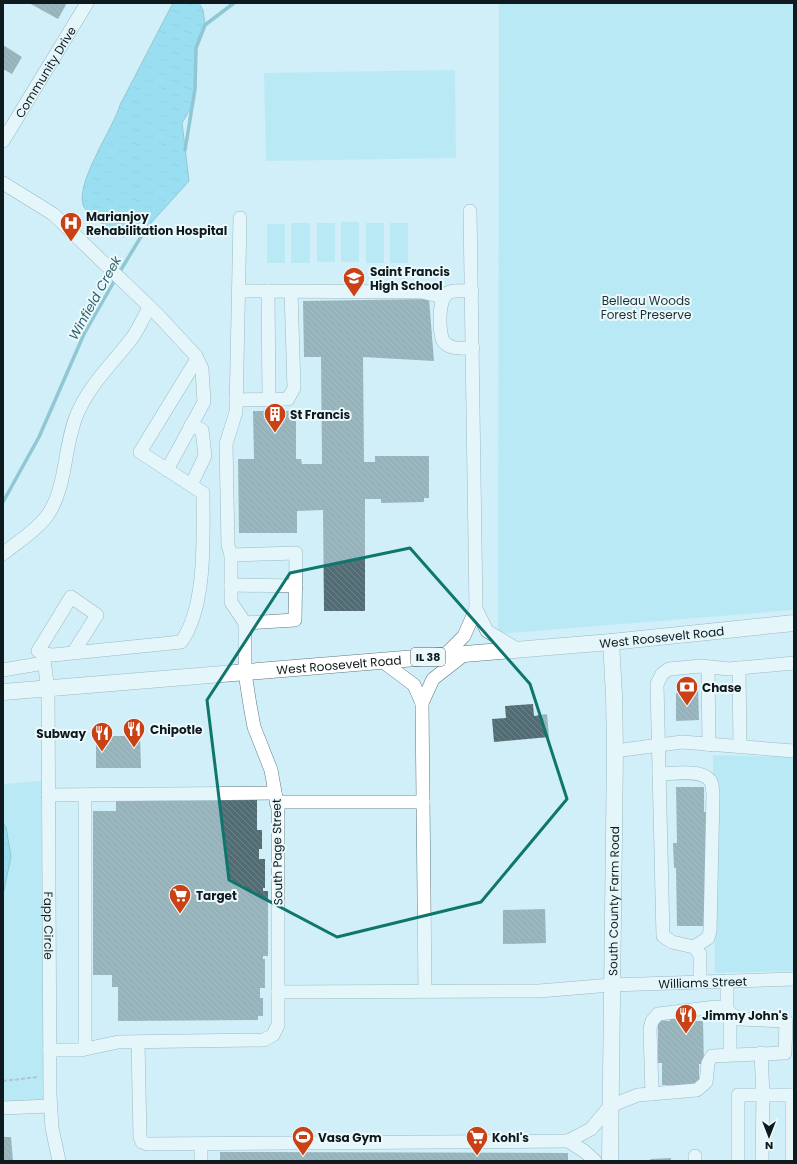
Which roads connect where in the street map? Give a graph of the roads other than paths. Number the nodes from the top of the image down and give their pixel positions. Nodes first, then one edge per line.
1 (87, 3) edge
2 (3, 141) edge
3 (3, 183) edge
4 (470, 211) dead end
5 (240, 218) dead end
6 (239, 291) junction
7 (268, 291) junction
8 (291, 291) junction
9 (472, 291) junction
10 (443, 297) junction
11 (150, 307) junction
12 (473, 348) junction
13 (197, 359) junction
14 (269, 399) junction
15 (236, 400) junction
16 (192, 425) junction
17 (167, 470) junction
18 (191, 485) junction
19 (3, 554) edge
20 (231, 555) junction
21 (231, 585) junction
22 (296, 586) junction
23 (476, 609) junction
24 (245, 623) junction
25 (794, 623) edge
26 (611, 642) junction
27 (517, 649) junction
28 (73, 653) junction
29 (465, 654) junction
30 (444, 656) junction
31 (43, 659) junction
32 (382, 661) junction
33 (794, 663) edge
34 (708, 667) junction
35 (739, 668) junction
36 (3, 670) edge
37 (245, 672) junction
38 (48, 689) junction
39 (3, 692) edge
40 (422, 703) junction
41 (658, 745) junction
42 (709, 745) junction
43 (740, 747) junction
44 (615, 751) junction
45 (794, 751) edge
46 (659, 774) junction
47 (48, 795) junction
48 (85, 795) junction
49 (276, 798) junction
50 (423, 802) junction
51 (694, 947) junction
52 (794, 979) edge
53 (727, 981) junction
54 (700, 982) junction
55 (611, 985) junction
56 (278, 992) junction
57 (425, 992) junction
58 (728, 1011) junction
59 (138, 1042) junction
60 (85, 1049) junction
61 (50, 1050) junction
62 (761, 1053) junction
63 (730, 1054) junction
64 (652, 1094) junction
65 (763, 1094) junction
66 (793, 1095) edge
67 (50, 1106) junction
68 (610, 1106) junction
69 (3, 1108) edge
70 (568, 1141) junction
71 (201, 1144) junction
72 (59, 1161) edge
73 (201, 1161) edge
74 (595, 1161) edge
75 (610, 1161) edge
76 (738, 1161) edge
77 (762, 1161) edge
78 (792, 1161) edge

1 - 2 street, Community Drive
3 - 11 street
4 - 9 street
5 - 6 street
6 - 7 street
6 - 15 street
7 - 8 street
7 - 14 street
8 - 10 street
8 - 14 street
9 - 10 street
9 - 12 street
10 - 12 street
11 - 13 street
11 - 19 street
12 - 23 street
13 - 16 street
13 - 17 street
14 - 15 street
15 - 20 street
16 - 17 street
16 - 18 street
17 - 18 street
18 - 28 street
20 - 21 street
20 - 22 street
21 - 22 street
21 - 24 street
22 - 24 street
23 - 27 street
23 - 30 street
24 - 37 street, South Page Street
25 - 26 main road, West Roosevelt Road / IL 38
26 - 27 main road, West Roosevelt Road / IL 38
26 - 44 main road, South County Farm Road
27 - 29 main road, West Roosevelt Road / IL 38
28 - 31 street
28 - 31 street, Fapp Circle
29 - 30 main road, West Roosevelt Road / IL 38
29 - 40 street
30 - 32 main road, West Roosevelt Road / IL 38
31 - 36 street
31 - 38 street, Fapp Circle
32 - 37 main road, West Roosevelt Road / IL 38
32 - 40 street
33 - 35 street
34 - 35 street
34 - 41 street
34 - 42 street
35 - 43 street
37 - 38 main road, West Roosevelt Road / IL 38
37 - 49 street, South Page Street
38 - 39 main road, West Roosevelt Road / IL 38
38 - 47 street, Fapp Circle
40 - 50 street
41 - 42 street
41 - 44 street
41 - 46 street
42 - 43 street
43 - 45 street
44 - 55 main road, South County Farm Road
46 - 51 street
46 - 51 street
47 - 48 street
47 - 61 street, Fapp Circle
48 - 49 street
48 - 60 street
49 - 50 street
49 - 56 street, South Page Street
50 - 57 street
51 - 54 street
52 - 53 street, Williams Street
53 - 54 street, Williams Street
53 - 58 street
54 - 55 street, Williams Street
55 - 57 street, Williams Street
55 - 68 main road, South County Farm Road
56 - 57 street, Williams Street
56 - 59 street, South Page Street
58 - 62 street
58 - 63 street
58 - 64 street
59 - 60 street
59 - 71 street
60 - 61 street
61 - 67 street, Fapp Circle
62 - 63 street
62 - 65 street
63 - 64 street
64 - 68 street
65 - 66 street
65 - 76 street
65 - 77 street
66 - 78 street
67 - 69 street
67 - 72 street, Fapp Circle
68 - 70 street
68 - 75 main road, South County Farm Road
70 - 71 street
70 - 74 street
71 - 73 street

